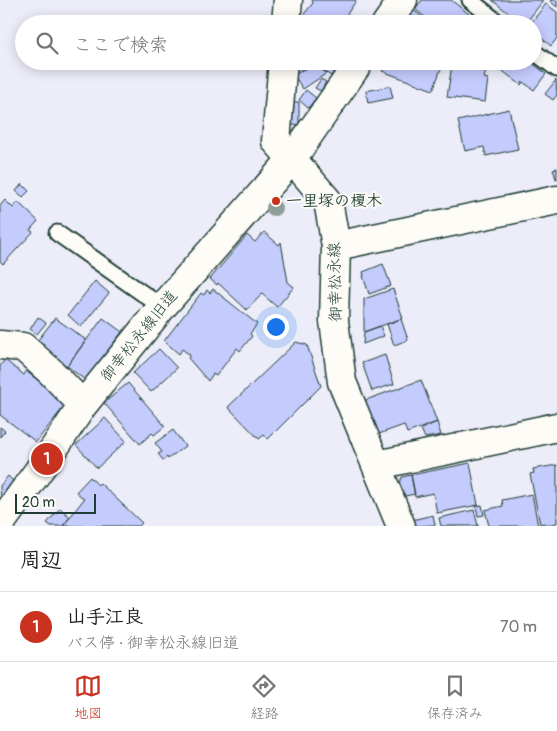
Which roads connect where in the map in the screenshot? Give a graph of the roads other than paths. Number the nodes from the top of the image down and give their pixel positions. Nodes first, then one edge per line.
1 (288, 0) edge
2 (470, 0) edge
3 (287, 15) edge
4 (489, 15) edge
5 (542, 57) edge
6 (557, 69) edge
7 (282, 70) edge
8 (354, 70) edge
9 (292, 159) junction
10 (557, 200) edge
11 (57, 233) dead end
12 (336, 246) junction
13 (162, 307) junction
14 (0, 345) edge
15 (83, 405) junction
16 (557, 427) edge
17 (377, 465) junction
18 (0, 524) edge
19 (401, 526) edge

1 - 3 street
2 - 4 lane
5 - 6 lane
7 - 9 street, 御幸松永線
8 - 9 street
9 - 12 street, 御幸松永線
9 - 13 street, 御幸松永線旧道
10 - 12 street
11 - 13 lane
12 - 17 street, 御幸松永線
13 - 15 street, 御幸松永線旧道
14 - 15 street
15 - 18 street, 御幸松永線旧道
16 - 17 street
17 - 19 street, 御幸松永線

